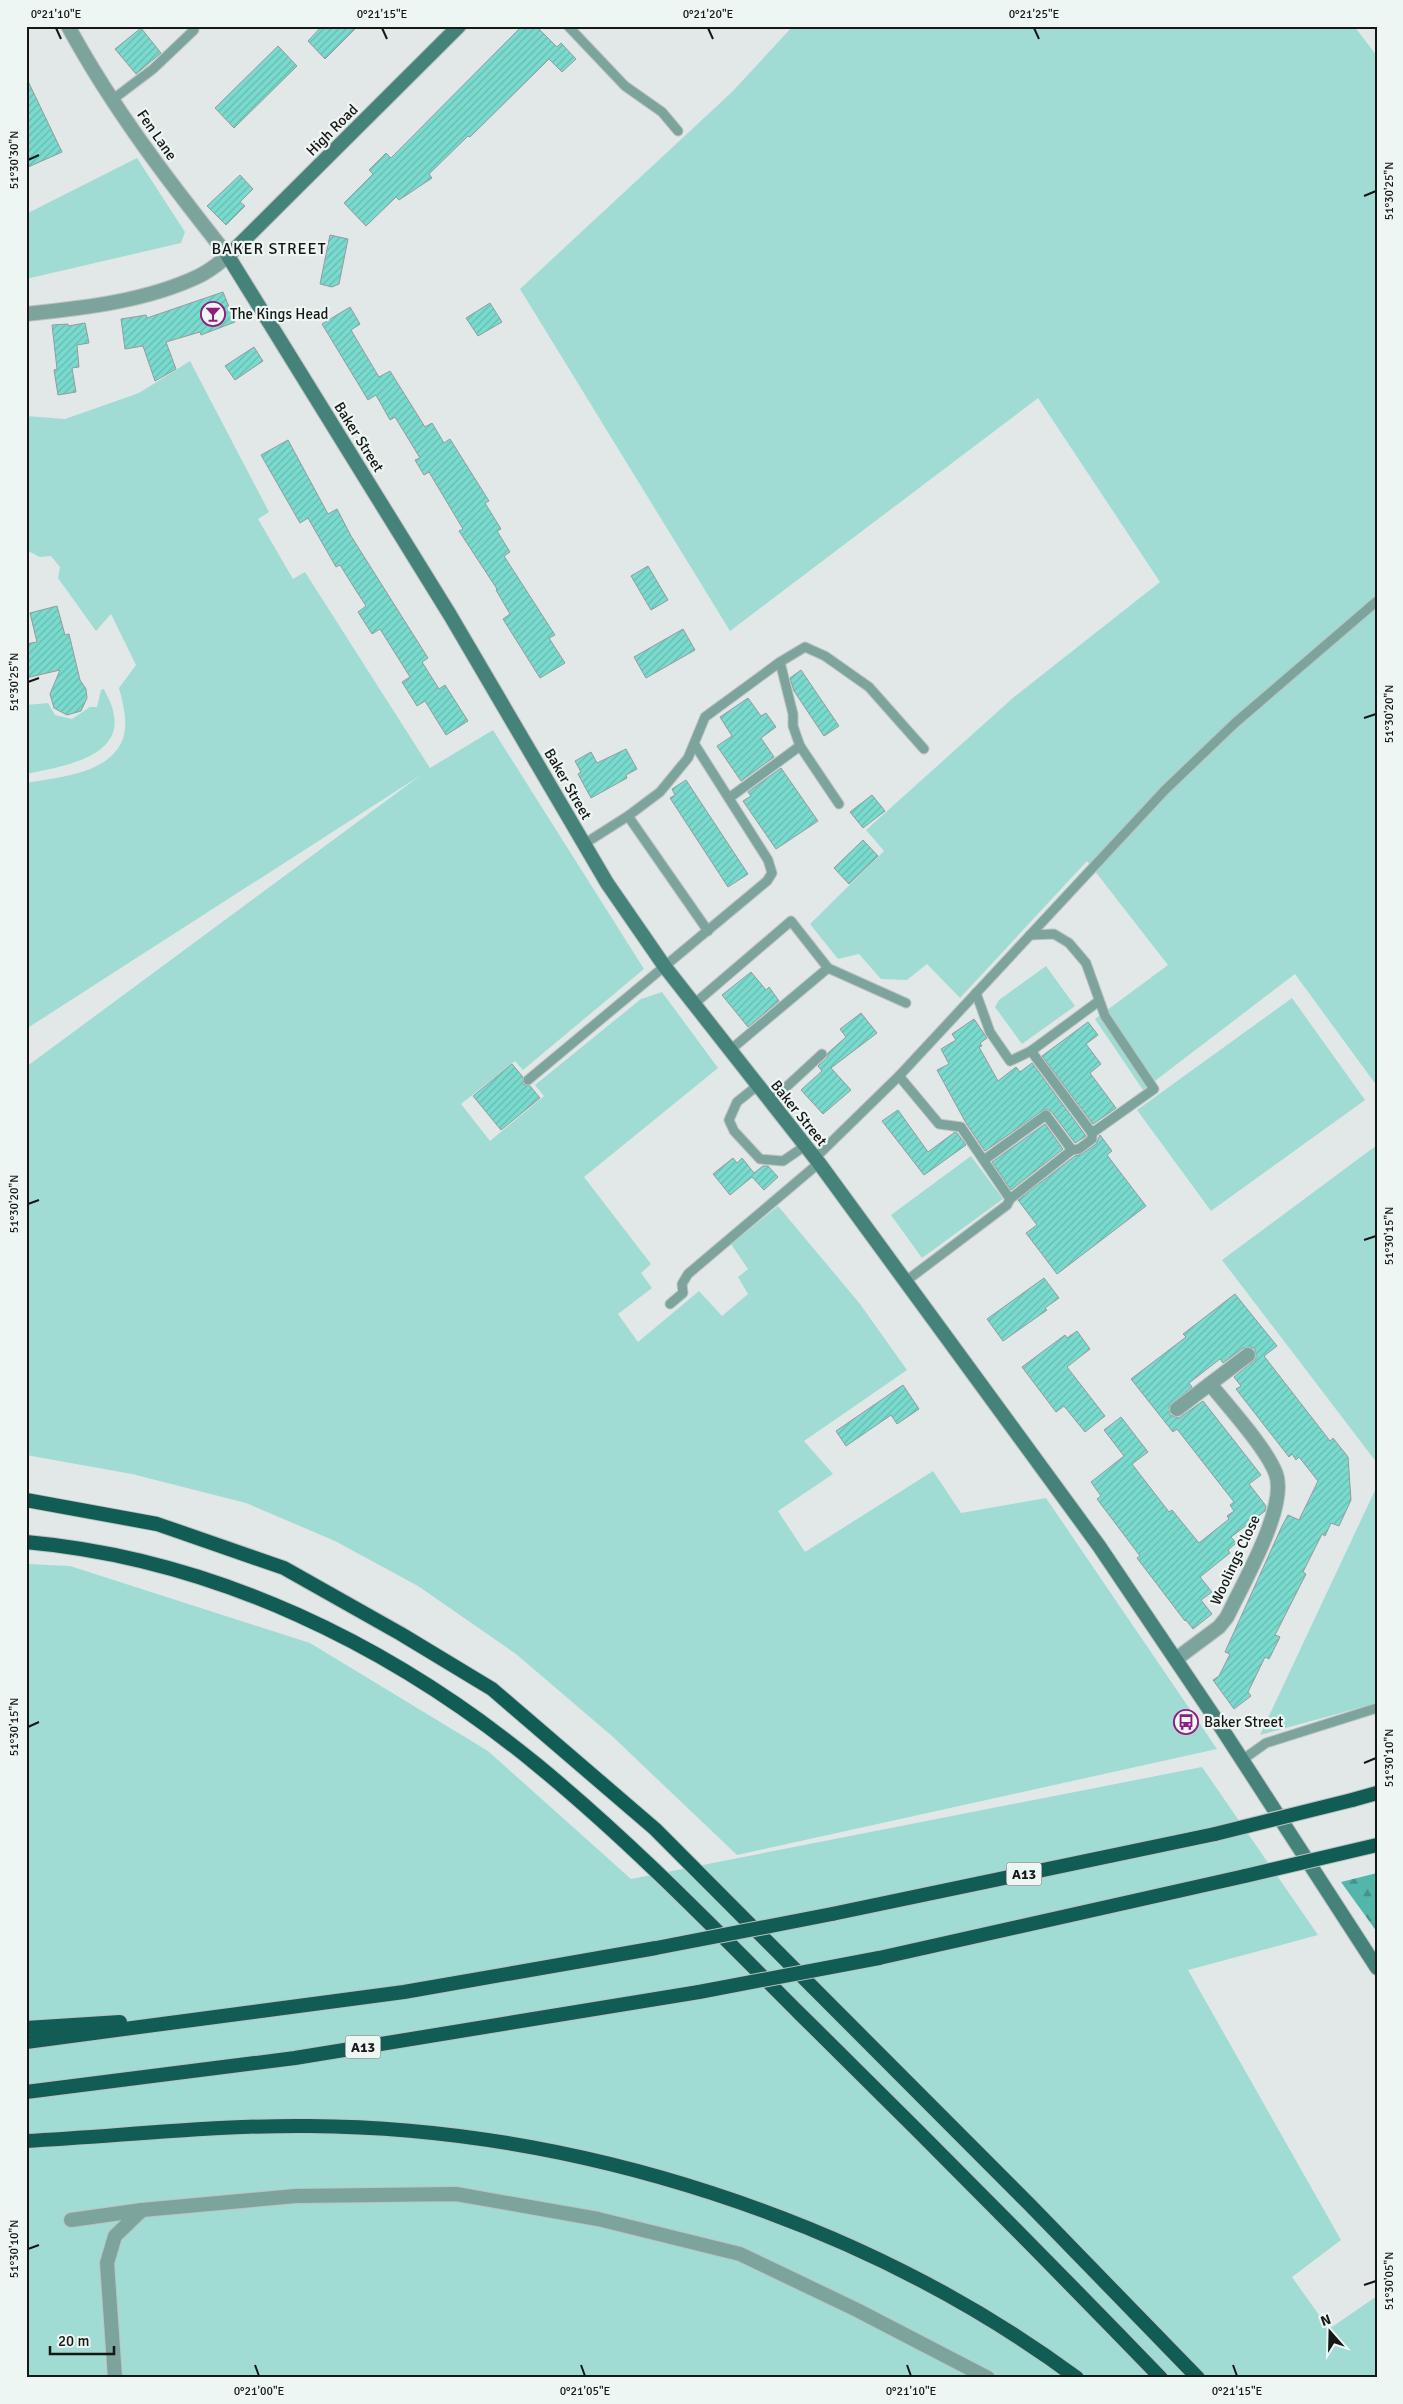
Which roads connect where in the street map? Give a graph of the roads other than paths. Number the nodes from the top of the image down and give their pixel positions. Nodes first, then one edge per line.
1 (68, 26) edge
2 (459, 26) edge
3 (568, 26) edge
4 (194, 30) dead end
5 (112, 100) junction
6 (678, 131) dead end
7 (228, 256) junction
8 (26, 314) edge
9 (1377, 601) edge
10 (780, 662) junction
11 (695, 745) junction
12 (800, 746) junction
13 (924, 749) dead end
14 (729, 798) junction
15 (839, 804) dead end
16 (628, 816) junction
17 (584, 844) junction
18 (708, 931) junction
19 (1030, 935) junction
20 (665, 967) junction
21 (828, 968) junction
22 (976, 993) junction
23 (1099, 1001) junction
24 (906, 1003) dead end
25 (694, 1004) junction
26 (730, 1051) junction
27 (1031, 1051) junction
28 (822, 1054) dead end
29 (899, 1076) junction
30 (528, 1080) dead end
31 (757, 1086) junction
32 (770, 1102) junction
33 (1092, 1133) junction
34 (805, 1146) junction
35 (1072, 1150) junction
36 (984, 1160) junction
37 (817, 1161) junction
38 (1010, 1199) junction
39 (906, 1280) junction
40 (670, 1304) dead end
41 (1248, 1355) dead end
42 (1210, 1384) junction
43 (1178, 1409) dead end
44 (26, 1500) edge
45 (26, 1542) edge
46 (1176, 1659) junction
47 (1377, 1708) edge
48 (1242, 1760) junction
49 (1377, 1793) edge
50 (1377, 1845) edge
51 (1377, 1968) edge
52 (241, 2015) junction
53 (26, 2028) edge
54 (26, 2042) edge
55 (26, 2092) edge
56 (26, 2142) edge
57 (142, 2210) junction
58 (71, 2220) dead end
59 (115, 2378) edge
60 (988, 2378) edge
61 (1077, 2378) edge
62 (1161, 2378) edge
63 (1198, 2378) edge

1 - 5 street, Fen Lane
2 - 7 main road, High Road
3 - 6 lane
4 - 5 lane
5 - 7 street, Fen Lane
7 - 8 street
7 - 17 main road, Baker Street
9 - 19 lane
10 - 11 lane
10 - 12 lane
10 - 13 lane
11 - 14 lane
11 - 16 lane
12 - 14 lane
12 - 15 lane
14 - 18 lane
16 - 17 lane
16 - 18 lane
17 - 20 main road, Baker Street
18 - 20 lane
19 - 22 lane
19 - 23 lane
20 - 25 main road, Baker Street
20 - 30 lane
21 - 24 lane
21 - 25 lane
21 - 26 lane
22 - 27 lane
22 - 29 lane
23 - 27 lane
23 - 33 lane
25 - 26 main road, Baker Street
26 - 31 main road, Baker Street
27 - 33 lane
28 - 32 lane
29 - 36 lane
29 - 37 lane
31 - 32 main road, Baker Street
31 - 34 lane
32 - 34 main road, Baker Street
33 - 35 lane
34 - 37 main road, Baker Street
35 - 36 lane
35 - 38 lane
36 - 38 lane
37 - 39 main road, Baker Street
37 - 40 lane
38 - 39 lane
39 - 46 main road, Baker Street
41 - 42 street
42 - 43 street
42 - 46 street, Woolings Close
44 - 63 highway
45 - 62 highway
46 - 48 main road, Baker Street
47 - 48 lane
48 - 51 main road, Baker Street
49 - 52 highway, A13, bridge
50 - 55 highway, A13, bridge
52 - 53 highway
52 - 54 highway, A13
56 - 61 highway
57 - 58 street
57 - 59 street
57 - 60 street

